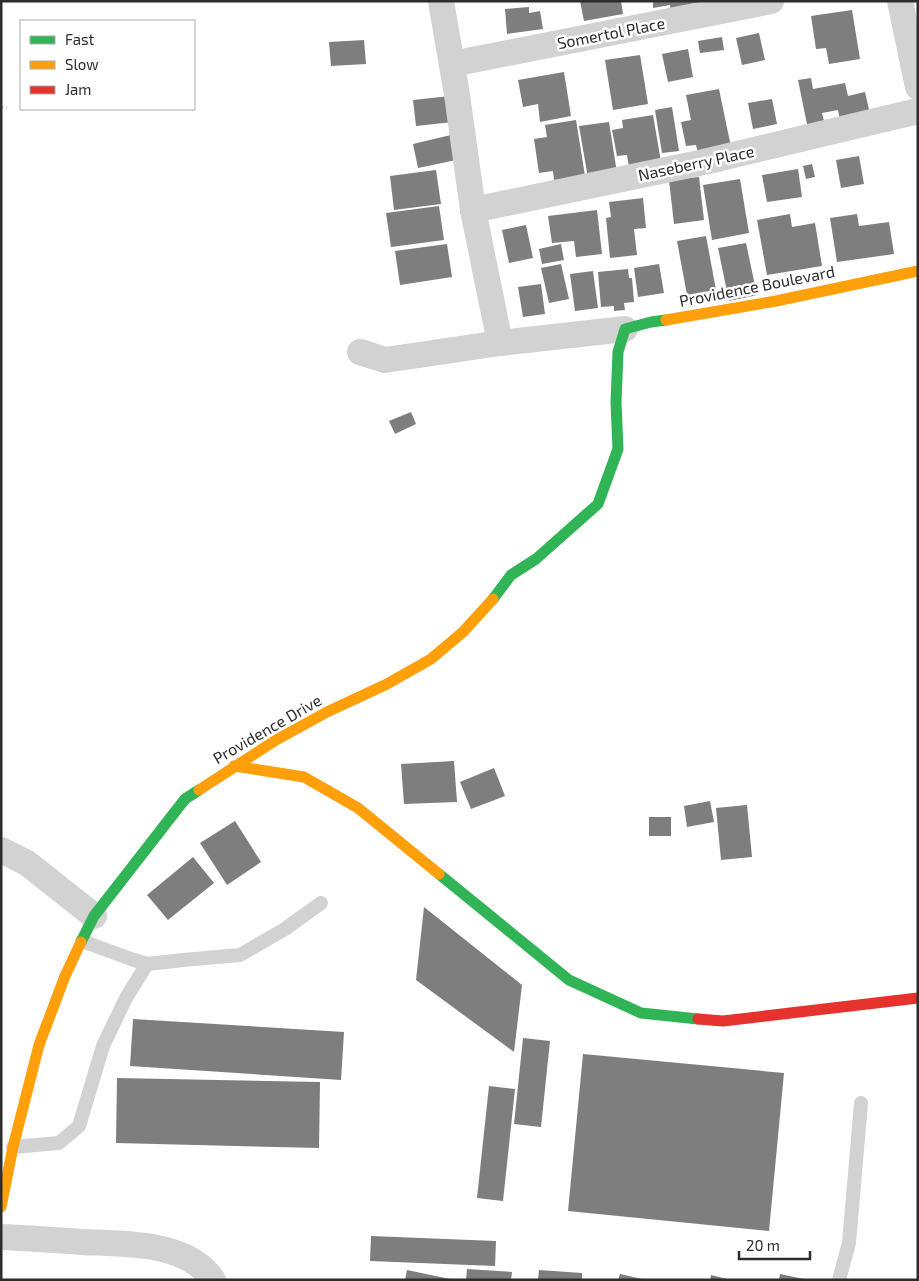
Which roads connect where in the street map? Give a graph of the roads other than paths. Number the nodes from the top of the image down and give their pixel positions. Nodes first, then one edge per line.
1 (441, 1) edge
2 (771, 1) edge
3 (900, 1) edge
4 (452, 64) junction
5 (918, 87) edge
6 (918, 111) edge
7 (473, 210) junction
8 (918, 271) edge
9 (622, 340) junction
10 (500, 343) junction
11 (360, 352) dead end
12 (234, 766) junction
13 (1, 850) edge
14 (321, 903) dead end
15 (94, 916) junction
16 (82, 941) junction
17 (147, 964) junction
18 (918, 998) edge
19 (861, 1103) dead end
20 (13, 1147) junction
21 (1, 1207) edge
22 (1, 1237) edge
23 (213, 1280) edge
24 (839, 1280) edge

1 - 4 street
2 - 4 street, Somertol Place
3 - 5 street
4 - 7 street
6 - 7 street, Naseberry Place
7 - 10 street
8 - 9 street, Providence Boulevard
9 - 10 street
9 - 12 street, Providence Drive
10 - 11 street
12 - 15 street, Providence Drive
12 - 18 street
13 - 15 street
14 - 17 lane
15 - 16 street, Providence Drive
16 - 17 lane
16 - 20 street, Providence Drive
17 - 20 lane
19 - 24 lane
20 - 21 street, Providence Drive
22 - 23 street

